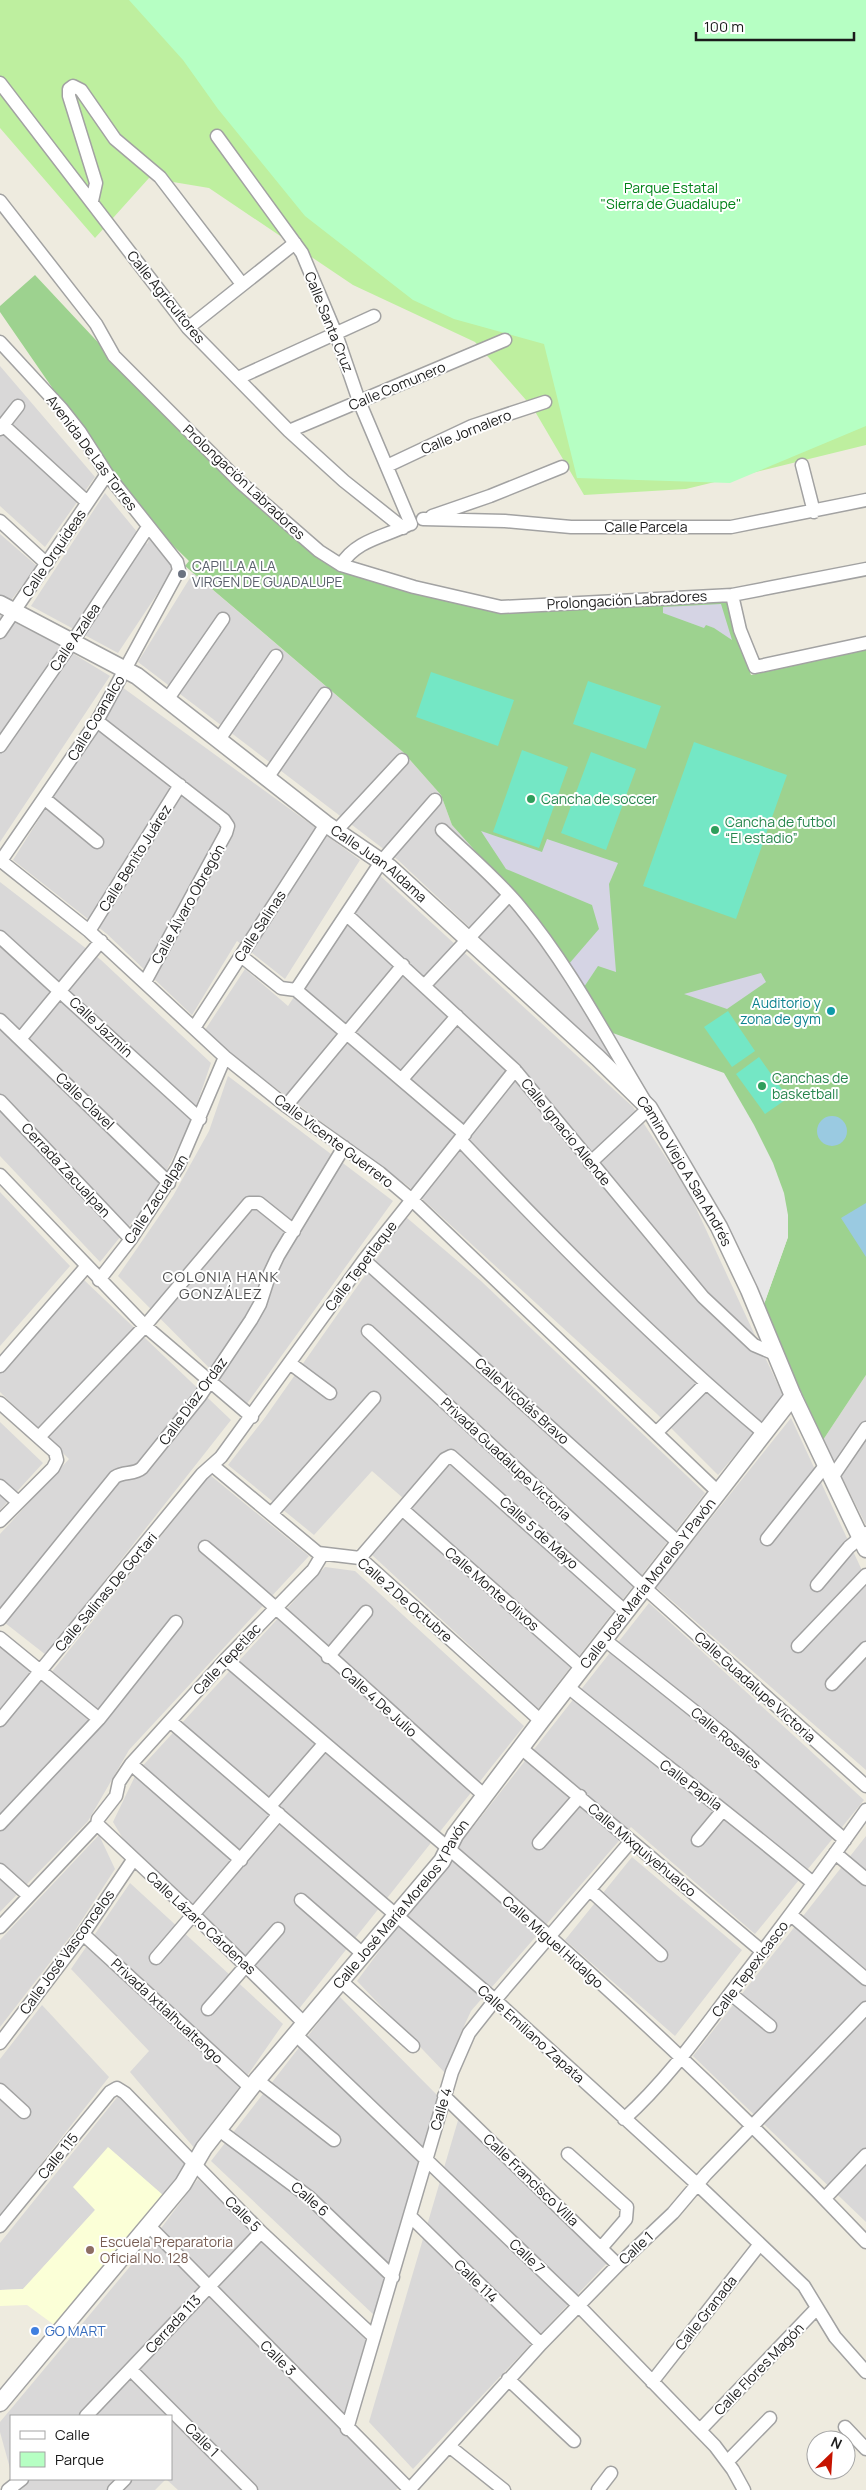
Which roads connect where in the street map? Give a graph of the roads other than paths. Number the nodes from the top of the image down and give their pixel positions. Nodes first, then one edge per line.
1 (0, 83) edge
2 (217, 136) dead end
3 (0, 201) edge
4 (92, 201) junction
5 (0, 221) edge
6 (16, 224) junction
7 (295, 242) junction
8 (242, 284) junction
9 (374, 316) dead end
10 (188, 328) junction
11 (336, 334) junction
12 (505, 340) dead end
13 (1, 346) edge
14 (238, 378) junction
15 (360, 401) junction
16 (545, 402) dead end
17 (18, 406) dead end
18 (1, 427) edge
19 (289, 431) junction
20 (802, 465) dead end
21 (387, 466) junction
22 (562, 467) dead end
23 (107, 474) junction
24 (866, 500) edge
25 (88, 502) junction
26 (814, 512) junction
27 (424, 519) junction
28 (0, 522) edge
29 (407, 526) junction
30 (148, 527) junction
31 (47, 564) junction
32 (341, 565) junction
33 (179, 567) joint
34 (866, 569) edge
35 (732, 595) junction
36 (0, 604) edge
37 (14, 612) junction
38 (223, 619) dead end
39 (0, 632) edge
40 (73, 641) junction
41 (866, 643) edge
42 (276, 656) dead end
43 (126, 670) junction
44 (325, 694) dead end
45 (167, 700) junction
46 (97, 721) junction
47 (218, 740) junction
48 (0, 746) edge
49 (402, 760) dead end
50 (267, 778) junction
51 (180, 785) junction
52 (45, 799) junction
53 (435, 800) dead end
54 (331, 828) junction
55 (442, 830) dead end
56 (97, 842) dead end
57 (0, 861) edge
58 (381, 862) junction
59 (509, 895) junction
60 (347, 915) junction
61 (89, 931) junction
62 (0, 937) edge
63 (468, 939) junction
64 (101, 941) junction
65 (241, 956) junction
66 (403, 966) junction
67 (145, 982) junction
68 (424, 986) junction
69 (60, 990) junction
70 (296, 990) junction
71 (457, 1016) junction
72 (0, 1020) edge
73 (194, 1028) junction
74 (346, 1033) junction
75 (21, 1038) junction
76 (225, 1057) junction
77 (515, 1070) junction
78 (402, 1079) junction
79 (0, 1101) edge
80 (286, 1106) junction
81 (649, 1108) junction
82 (200, 1119) junction
83 (462, 1137) junction
84 (344, 1147) junction
85 (590, 1163) junction
86 (0, 1175) edge
87 (169, 1183) junction
88 (412, 1200) junction
89 (294, 1231) junction
90 (131, 1239) junction
91 (364, 1260) junction
92 (86, 1267) junction
93 (99, 1280) junction
94 (144, 1326) junction
95 (368, 1331) dead end
96 (775, 1354) junction
97 (291, 1364) junction
98 (0, 1366) edge
99 (209, 1382) junction
100 (705, 1384) junction
101 (330, 1393) dead end
102 (793, 1396) junction
103 (374, 1398) dead end
104 (0, 1403) edge
105 (252, 1417) junction
106 (866, 1428) edge
107 (656, 1433) junction
108 (764, 1433) junction
109 (39, 1437) junction
110 (212, 1465) junction
111 (828, 1473) junction
112 (0, 1486) edge
113 (718, 1492) junction
114 (18, 1502) junction
115 (402, 1509) junction
116 (271, 1514) junction
117 (0, 1522) edge
118 (767, 1539) dead end
119 (864, 1540) edge
120 (679, 1543) junction
121 (205, 1547) dead end
122 (322, 1554) junction
123 (360, 1558) junction
124 (866, 1574) edge
125 (817, 1585) dead end
126 (645, 1588) junction
127 (276, 1606) junction
128 (366, 1612) dead end
129 (626, 1612) junction
130 (0, 1619) edge
131 (176, 1622) dead end
132 (0, 1638) edge
133 (605, 1640) junction
134 (798, 1646) dead end
135 (866, 1648) edge
136 (328, 1657) junction
137 (226, 1658) junction
138 (582, 1668) junction
139 (40, 1672) junction
140 (832, 1684) dead end
141 (568, 1687) junction
142 (99, 1719) junction
143 (0, 1720) edge
144 (170, 1721) junction
145 (541, 1721) junction
146 (324, 1744) junction
147 (521, 1748) junction
148 (131, 1764) junction
149 (866, 1786) edge
150 (484, 1796) junction
151 (580, 1796) junction
152 (275, 1810) junction
153 (723, 1810) junction
154 (866, 1810) edge
155 (0, 1824) edge
156 (96, 1824) junction
157 (698, 1840) dead end
158 (845, 1840) junction
159 (631, 1841) junction
160 (539, 1844) dead end
161 (448, 1848) junction
162 (835, 1853) junction
163 (133, 1860) junction
164 (241, 1860) junction
165 (0, 1870) edge
166 (866, 1879) edge
167 (813, 1883) junction
168 (590, 1890) junction
169 (29, 1896) junction
170 (301, 1900) dead end
171 (193, 1914) junction
172 (396, 1915) junction
173 (791, 1915) junction
174 (0, 1926) edge
175 (278, 1929) dead end
176 (83, 1934) junction
177 (550, 1938) junction
178 (762, 1952) junction
179 (364, 1954) junction
180 (661, 1955) dead end
181 (156, 1958) dead end
182 (246, 1966) junction
183 (866, 1979) edge
184 (341, 1981) junction
185 (731, 1994) junction
186 (494, 2000) junction
187 (866, 2008) edge
188 (208, 2009) dead end
189 (770, 2026) dead end
190 (300, 2029) junction
191 (0, 2043) edge
192 (414, 2046) dead end
193 (681, 2059) junction
194 (254, 2084) junction
195 (117, 2088) joint
196 (0, 2090) edge
197 (444, 2096) junction
198 (24, 2112) dead end
199 (624, 2119) junction
200 (754, 2126) junction
201 (219, 2130) junction
202 (334, 2140) dead end
203 (568, 2154) dead end
204 (866, 2155) edge
205 (428, 2159) junction
206 (195, 2165) junction
207 (698, 2185) junction
208 (826, 2198) junction
209 (411, 2217) junction
210 (0, 2226) edge
211 (148, 2226) junction
212 (260, 2232) junction
213 (866, 2242) edge
214 (760, 2244) junction
215 (601, 2248) junction
216 (618, 2265) junction
217 (393, 2277) junction
218 (207, 2287) junction
219 (578, 2306) junction
220 (818, 2308) junction
221 (373, 2336) junction
222 (541, 2344) junction
223 (131, 2370) junction
224 (866, 2372) edge
225 (508, 2379) junction
226 (652, 2382) junction
227 (0, 2403) edge
228 (87, 2415) edge
229 (770, 2418) dead end
230 (845, 2427) dead end
231 (348, 2429) junction
232 (700, 2430) junction
233 (574, 2441) dead end
234 (449, 2446) junction
235 (866, 2449) edge
236 (727, 2462) junction
237 (611, 2473) dead end
238 (21, 2480) edge
239 (124, 2480) edge
240 (8, 2490) edge
241 (114, 2490) edge
242 (251, 2490) edge
243 (409, 2490) edge
244 (504, 2490) edge
245 (598, 2490) edge
246 (744, 2490) edge

1 - 4 street, Calle Agricultores
2 - 7 street, Calle Santa Cruz
3 - 6 street, Prolongación Labradores
4 - 8 street
4 - 10 street, Calle Agricultores
5 - 6 street
6 - 32 street, Prolongación Labradores
7 - 8 street
7 - 11 street, Calle Santa Cruz
8 - 10 street
9 - 11 street
10 - 14 street, Calle Agricultores
11 - 14 street
11 - 15 street, Calle Santa Cruz
12 - 15 street, Calle Comunero
13 - 23 street, Avenida De Las Torres
14 - 19 street, Calle Agricultores
15 - 19 street, Calle Comunero
15 - 21 street, Calle Santa Cruz
16 - 21 street, Calle Jornalero
17 - 18 street
18 - 25 street
19 - 29 street, Calle Agricultores
20 - 26 street
21 - 29 street, Calle Santa Cruz
22 - 27 street
23 - 25 street, Calle Orquídeas
23 - 30 street, Avenida De Las Torres
24 - 26 street, Calle Parcela
25 - 31 street, Calle Orquídeas
26 - 27 street, Calle Parcela
27 - 29 street
28 - 31 street
29 - 32 street
30 - 33 street, Avenida De Las Torres
30 - 40 street, Calle Azalea
31 - 37 street, Calle Orquídeas
32 - 35 street, Prolongación Labradores
33 - 43 street, Calle Coanalco
34 - 35 street, Prolongación Labradores
35 - 41 street
36 - 37 street, Calle Juan Aldama
37 - 39 street, Calle Orquídeas
37 - 40 street, Calle Juan Aldama
38 - 45 street
40 - 43 street, Calle Juan Aldama
40 - 48 street, Calle Azalea
42 - 47 street
43 - 45 street, Calle Juan Aldama
43 - 46 street, Calle Coanalco
44 - 50 street
45 - 47 street, Calle Juan Aldama
46 - 51 street
46 - 52 street, Calle Coanalco
47 - 50 street, Calle Juan Aldama
49 - 54 street, Calle Salinas
50 - 54 street, Calle Juan Aldama
51 - 61 street, Calle Benito Juárez
51 - 67 street, Calle Álvaro Obregón
52 - 56 street
52 - 57 street, Calle Coanalco
53 - 58 street
54 - 58 street, Calle Juan Aldama
54 - 65 street, Calle Salinas
55 - 59 street, Camino Viejo A San Andrés
57 - 61 street, Calle Vicente Guerrero
58 - 60 street
58 - 63 street, Calle Juan Aldama
59 - 63 street
59 - 81 street, Camino Viejo A San Andrés
60 - 66 street, Calle Ignacio Allende
60 - 70 street
61 - 64 street, Calle Vicente Guerrero
62 - 69 street, Calle Jazmín
63 - 68 street
63 - 81 street, Calle Juan Aldama
64 - 67 street, Calle Vicente Guerrero
64 - 69 street
65 - 70 street
65 - 73 street, Calle Salinas
66 - 68 street, Calle Ignacio Allende
66 - 74 street
67 - 73 street, Calle Vicente Guerrero
68 - 71 street, Calle Ignacio Allende
69 - 75 street
69 - 82 street, Calle Jazmín
70 - 74 street
71 - 77 street, Calle Ignacio Allende
71 - 78 street
72 - 75 street, Calle Clavel
73 - 76 street, Calle Vicente Guerrero
74 - 78 street
74 - 80 street
75 - 87 street, Calle Clavel
76 - 80 street, Calle Vicente Guerrero
76 - 82 street, Calle Zacualpan
77 - 83 street, Calle Tepetlaque
77 - 85 street, Calle Ignacio Allende
78 - 83 street
79 - 90 street, Cerrada Zacualpan
80 - 84 street, Calle Vicente Guerrero
81 - 85 street
81 - 96 street, Camino Viejo A San Andrés
82 - 87 street, Calle Zacualpan
83 - 88 street, Calle Tepetlaque
83 - 100 street
84 - 88 street, Calle Vicente Guerrero
84 - 89 street, Calle Díaz Ordaz
85 - 96 street, Calle Ignacio Allende
86 - 92 street
87 - 90 street, Calle Zacualpan
88 - 91 street, Calle Tepetlaque
88 - 107 street, Calle Vicente Guerrero
89 - 94 street
89 - 99 street, Calle Díaz Ordaz
90 - 93 street, Calle Zacualpan
91 - 97 street, Calle Tepetlaque
91 - 120 street, Calle Nicolás Bravo
92 - 93 street
92 - 98 street
93 - 94 street
94 - 99 street
94 - 109 street
95 - 126 street, Privada Guadalupe Victoria
96 - 102 street, Camino Viejo A San Andrés
97 - 101 street
97 - 105 street, Calle Tepetlaque
99 - 105 street
99 - 130 street, Calle Díaz Ordaz
100 - 107 street
100 - 108 street
102 - 108 street, Calle José María Morelos Y Pavón
102 - 111 street, Camino Viejo A San Andrés
103 - 116 street
104 - 109 street
105 - 110 street, Calle Tepetlaque
106 - 111 street
107 - 113 street, Calle Vicente Guerrero
108 - 113 street, Calle José María Morelos Y Pavón
109 - 114 street
110 - 116 street
110 - 139 street, Calle Salinas De Gortari
111 - 118 street
111 - 119 street, Camino Viejo A San Andrés
112 - 114 street
113 - 120 street, Calle José María Morelos Y Pavón
114 - 117 street
115 - 123 street
115 - 129 street, Calle 5 de Mayo
115 - 138 street, Calle Monte Olivos
116 - 122 street
119 - 125 street
120 - 126 street, Calle José María Morelos Y Pavón
121 - 127 street, Calle 4 De Julio
122 - 123 street, Calle 2 De Octubre
122 - 127 street, Calle Tepetlac
123 - 145 street, Calle 2 De Octubre
124 - 134 street
126 - 129 street, Calle José María Morelos Y Pavón
126 - 149 street, Calle Guadalupe Victoria
127 - 136 street, Calle 4 De Julio
127 - 137 street, Calle Tepetlac
128 - 136 street
129 - 133 street, Calle José María Morelos Y Pavón
131 - 142 street
132 - 139 street
133 - 138 street, Calle José María Morelos Y Pavón
133 - 158 street, Calle Rosales
135 - 140 street
136 - 150 street, Calle 4 De Julio
137 - 144 street, Calle Tepetlac
137 - 146 street, Calle Miguel Hidalgo
138 - 141 street, Calle José María Morelos Y Pavón
139 - 142 street
139 - 143 street, Calle Salinas De Gortari
141 - 145 street, Calle José María Morelos Y Pavón
141 - 153 street, Calle Papila
142 - 155 street
144 - 148 street, Calle Tepetlac
144 - 152 street, Calle Emiliano Zapata
145 - 147 street, Calle José María Morelos Y Pavón
146 - 152 street
146 - 161 street, Calle Miguel Hidalgo
147 - 150 street, Calle José María Morelos Y Pavón
147 - 151 street, Calle Mixquiyehualco
148 - 156 street, Calle Tepetlac
148 - 164 street
150 - 161 street, Calle José María Morelos Y Pavón
151 - 159 street, Calle Mixquiyehualco
151 - 160 street
152 - 164 street
152 - 172 street, Calle Emiliano Zapata
153 - 157 street
153 - 167 street, Calle Papila
154 - 158 street, Calle Tepexicasco
156 - 163 street, Calle Lázaro Cárdenas
156 - 169 street, Calle Tepetlac
158 - 162 street, Calle Tepexicasco
159 - 168 street, Calle 4
159 - 178 street, Calle Mixquiyehualco
161 - 172 street, Calle José María Morelos Y Pavón
161 - 177 street, Calle Miguel Hidalgo
162 - 166 street
162 - 167 street, Calle Tepexicasco
163 - 171 street, Calle Lázaro Cárdenas
163 - 176 street, Calle José Vasconcelos
164 - 171 street
165 - 169 street
167 - 173 street, Calle Tepexicasco
168 - 177 street, Calle 4
168 - 180 street
169 - 174 street, Calle Tepetlac
170 - 179 street
171 - 181 street
171 - 182 street, Calle Lázaro Cárdenas
172 - 179 street, Calle José María Morelos Y Pavón
172 - 186 street, Calle Emiliano Zapata
173 - 178 street, Calle Tepexicasco
173 - 183 street
175 - 182 street
176 - 191 street, Calle José Vasconcelos
176 - 194 street, Privada Ixtlalhualtengo
177 - 186 street, Calle 4
177 - 193 street, Calle Miguel Hidalgo
178 - 185 street, Calle Tepexicasco
179 - 184 street, Calle José María Morelos Y Pavón
182 - 188 street
182 - 190 street, Calle Lázaro Cárdenas
184 - 190 street, Calle José María Morelos Y Pavón
184 - 192 street
185 - 189 street
185 - 193 street, Calle Tepexicasco
186 - 197 street, Calle 4
186 - 199 street, Calle Emiliano Zapata
187 - 200 street, Calle 1
190 - 194 street, Calle José María Morelos Y Pavón
190 - 205 street, Calle 7
193 - 199 street, Calle Tepexicasco
193 - 200 street, Calle Miguel Hidalgo
194 - 201 street, Calle José María Morelos Y Pavón
194 - 202 street, Privada Ixtlalhualtengo
195 - 206 street, Calle 5
195 - 210 street, Calle 115
196 - 198 street
197 - 205 street, Calle 4
197 - 215 street, Calle Francisco Villa
199 - 207 street, Calle Emiliano Zapata
200 - 207 street, Calle 1
200 - 208 street, Calle Miguel Hidalgo
201 - 206 street, Calle José María Morelos Y Pavón
201 - 217 street, Calle 6
203 - 215 street
204 - 208 street
205 - 209 street, Calle 4
205 - 219 street, Calle 7
206 - 211 street, Calle José María Morelos Y Pavón
206 - 212 street, Calle 5
207 - 214 street, Calle Emiliano Zapata
207 - 216 street, Calle 1
208 - 213 street, Calle Miguel Hidalgo
209 - 217 street, Calle 4
209 - 222 street, Calle 114
211 - 218 street, Calle 3
211 - 227 street, Calle José María Morelos Y Pavón
212 - 218 street, Cerrada 113
212 - 221 street, Calle 5
214 - 220 street, Calle Emiliano Zapata
214 - 226 street, Calle Granada
215 - 216 street, Calle Francisco Villa
216 - 219 street, Calle 1
217 - 221 street, Calle 4
218 - 223 street, Cerrada 113
218 - 231 street, Calle 3
219 - 222 street, Calle 1
219 - 226 street, Calle 7
220 - 224 street, Calle Emiliano Zapata
220 - 232 street, Calle Flores Magón
221 - 231 street, Calle 4
222 - 225 street, Calle 1
223 - 228 street, Cerrada 113
223 - 242 street, Calle 1
225 - 233 street
225 - 234 street, Calle 1
226 - 232 street, Calle 7
229 - 236 street
230 - 235 street
231 - 243 street, Calle 3
232 - 236 street, Calle 7
234 - 243 street, Calle 1
234 - 244 street
236 - 246 street, Calle 7
237 - 245 street
238 - 240 street
239 - 241 street

